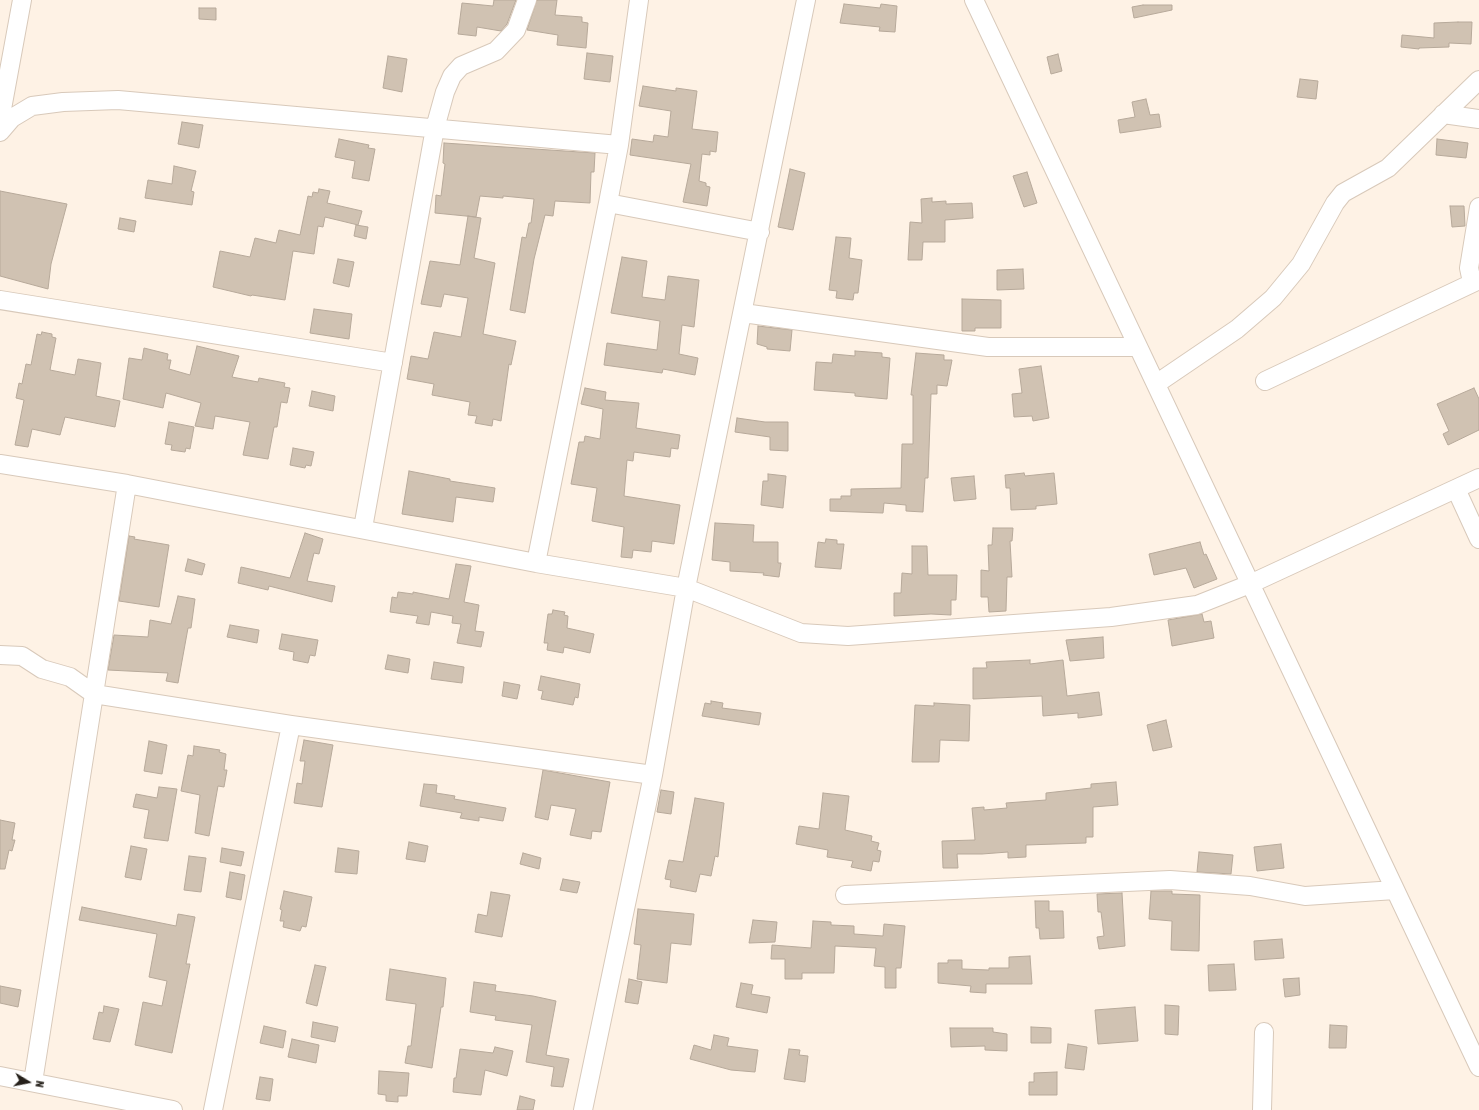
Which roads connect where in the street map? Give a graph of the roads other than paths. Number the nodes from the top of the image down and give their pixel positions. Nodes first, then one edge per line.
1 (22, 0) edge
2 (527, 0) edge
3 (639, 0) edge
4 (806, 0) edge
5 (974, 0) edge
6 (1479, 80) edge
7 (1443, 114) junction
8 (1479, 119) edge
9 (0, 120) edge
10 (435, 128) junction
11 (0, 132) edge
12 (619, 145) junction
13 (608, 203) junction
14 (1479, 207) edge
15 (760, 232) junction
16 (1475, 281) edge
17 (0, 300) edge
18 (743, 313) junction
19 (1138, 347) junction
20 (393, 363) junction
21 (1264, 381) dead end
22 (1156, 384) junction
23 (0, 464) edge
24 (1479, 478) edge
25 (127, 484) junction
26 (1456, 489) junction
27 (363, 528) junction
28 (1479, 539) edge
29 (536, 563) junction
30 (1250, 584) junction
31 (686, 588) junction
32 (0, 655) edge
33 (94, 694) junction
34 (290, 725) junction
35 (653, 775) junction
36 (1395, 890) junction
37 (845, 895) dead end
38 (1264, 1032) dead end
39 (1479, 1067) edge
40 (0, 1076) edge
41 (33, 1082) junction
42 (173, 1110) edge
43 (213, 1110) edge
44 (583, 1110) edge
45 (1262, 1110) edge

1 - 9 street
2 - 10 street
3 - 12 street
4 - 15 street
5 - 19 street
6 - 7 street
7 - 8 street
7 - 22 street
10 - 11 street
10 - 12 street
10 - 20 street
12 - 13 street
13 - 15 street
13 - 29 street
14 - 16 street
15 - 18 street
16 - 21 street
17 - 20 street
18 - 19 street
18 - 31 street
19 - 22 street
20 - 27 street
22 - 30 street
23 - 25 street
24 - 26 street
25 - 27 street
25 - 33 street
26 - 28 street
26 - 30 street
27 - 29 street
29 - 31 street
30 - 31 street
30 - 36 street
31 - 35 street
32 - 33 street
33 - 34 street
33 - 41 street
34 - 35 street
34 - 43 street
35 - 44 street
36 - 37 street
36 - 39 street
38 - 45 street
40 - 41 street
41 - 42 street

